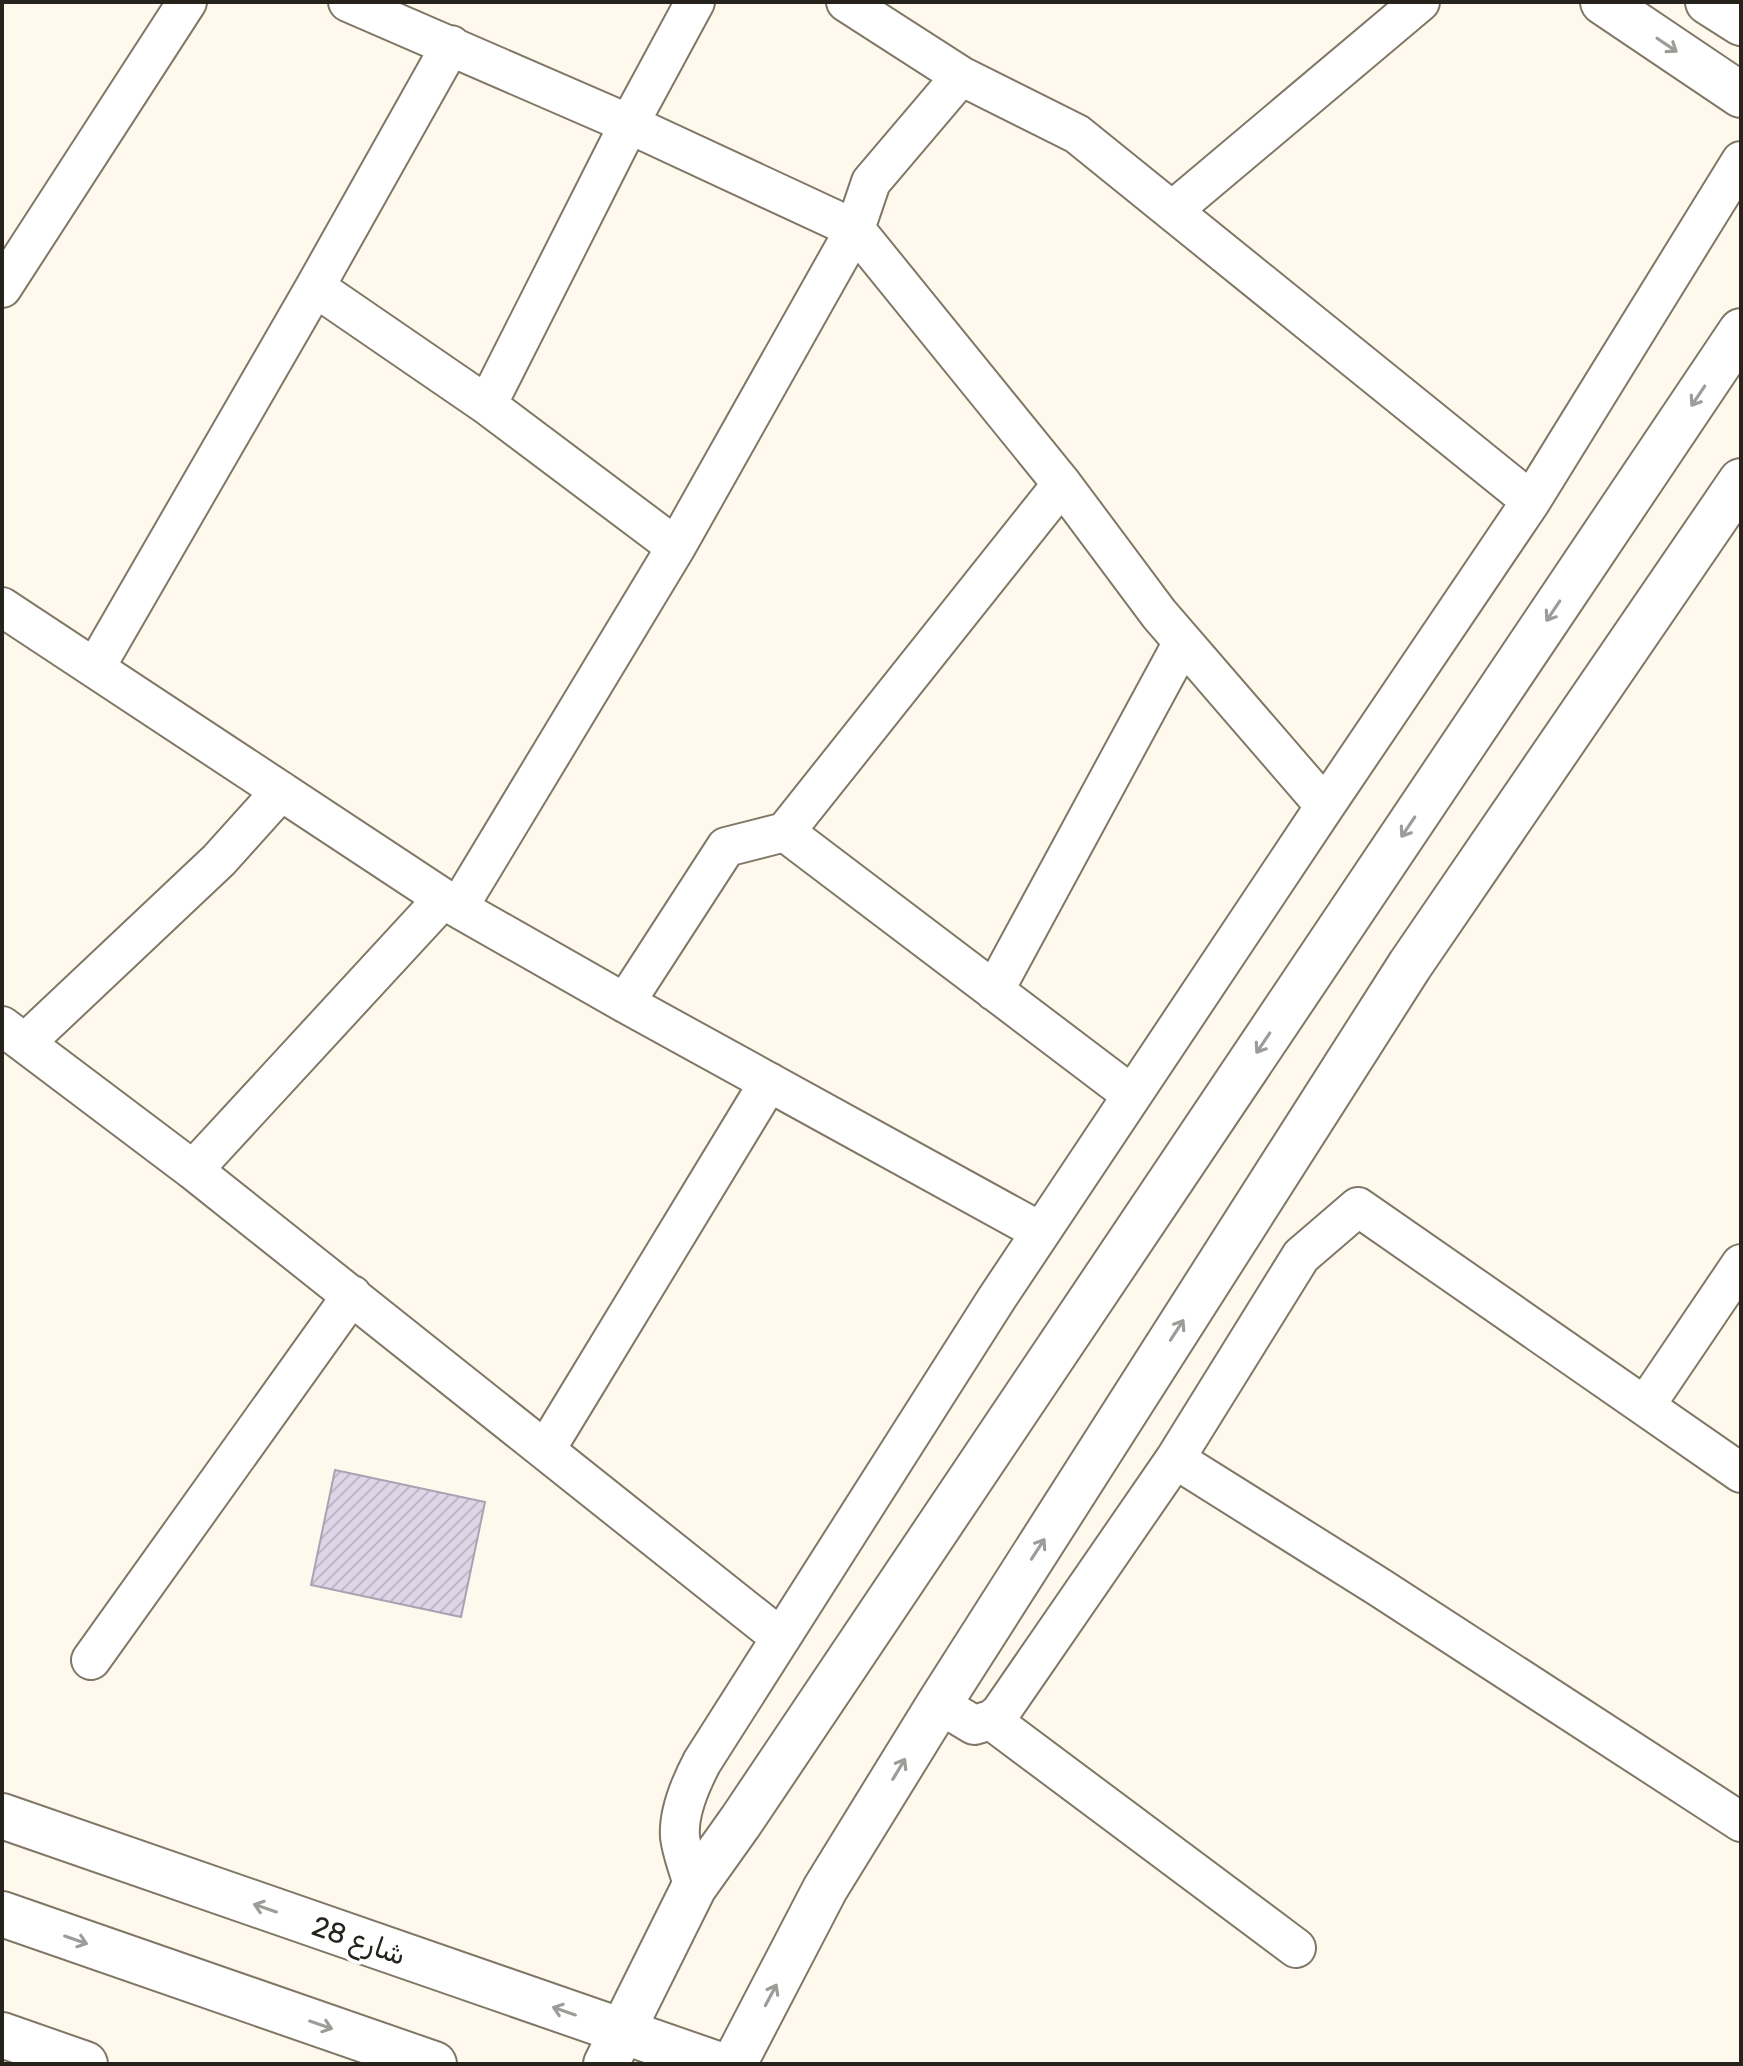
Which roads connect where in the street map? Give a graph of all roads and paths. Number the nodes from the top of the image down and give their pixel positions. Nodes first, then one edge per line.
1 (187, 2) edge
2 (348, 2) edge
3 (695, 2) edge
4 (846, 2) edge
5 (1420, 2) edge
6 (1603, 2) edge
7 (1708, 2) edge
8 (404, 13) edge
9 (1741, 23) edge
10 (451, 45) junction
11 (961, 76) junction
12 (1741, 95) edge
13 (629, 124) junction
14 (1741, 161) edge
15 (1173, 210) junction
16 (855, 229) junction
17 (315, 287) junction
18 (2, 288) edge
19 (1741, 331) edge
20 (487, 405) junction
21 (1741, 481) edge
22 (1062, 484) junction
23 (1531, 501) junction
24 (676, 547) junction
25 (2, 607) edge
26 (1183, 642) junction
27 (95, 668) junction
28 (281, 791) junction
29 (1325, 806) junction
30 (785, 832) junction
31 (451, 904) junction
32 (994, 991) junction
33 (625, 1003) junction
34 (13, 1034) edge
35 (769, 1082) junction
36 (1132, 1095) junction
37 (193, 1170) junction
38 (1041, 1232) junction
39 (1741, 1264) edge
40 (352, 1295) junction
41 (1645, 1406) junction
42 (546, 1449) junction
43 (1175, 1459) junction
44 (1741, 1473) edge
45 (781, 1638) junction
46 (91, 1660) dead end
47 (939, 1704) junction
48 (991, 1720) junction
49 (2, 1816) edge
50 (1741, 1822) edge
51 (694, 1887) junction
52 (2, 1914) edge
53 (1296, 1948) dead end
54 (18, 2048) edge
55 (613, 2048) edge
56 (83, 2064) edge
57 (434, 2064) edge
58 (717, 2064) edge
59 (734, 2064) edge

1 - 18 street
2 - 8 street
3 - 13 street
4 - 11 street
5 - 15 street
6 -> 12 main road
7 - 9 main road
8 - 10 street
10 - 13 street
10 - 17 street
11 - 15 street
11 - 16 street
13 - 16 street
13 - 20 street
14 - 23 street
15 - 23 street
16 - 22 street
16 - 24 street
17 - 20 street
17 - 27 street
19 -> 51 main road
20 - 24 street
47 -> 21 main road
22 - 26 street
22 - 30 street
23 - 29 street
24 - 31 street
25 - 27 street
26 - 29 street
26 - 32 street
27 - 28 street
28 - 31 street
28 - 34 street
29 - 36 street
30 - 32 street
30 - 33 street
31 - 33 street
31 - 37 street
32 - 36 street
33 - 35 street
34 - 37 street
35 - 38 street
35 - 42 street
36 - 38 street
37 - 40 street
38 - 45 street
39 - 41 street
40 - 42 street
40 - 46 street
41 - 43 street
41 - 44 street
42 - 45 street
43 - 48 street
43 - 50 street
45 - 51 street
47 - 48 street
59 -> 47 main road
48 - 53 street
55 -> 49 main road, شارع 28
51 - 55 main road
52 -> 57 main road
54 - 56 main road
55 - 58 main road, شارع 28

